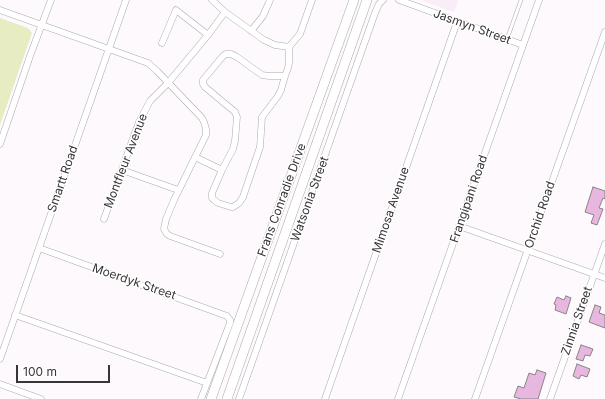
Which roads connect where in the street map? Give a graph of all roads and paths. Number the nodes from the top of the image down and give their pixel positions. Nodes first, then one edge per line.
1 (51, 0) edge
2 (126, 0) edge
3 (212, 0) edge
4 (270, 0) edge
5 (312, 0) edge
6 (354, 0) edge
7 (367, 0) edge
8 (383, 0) edge
9 (399, 0) edge
10 (521, 0) edge
11 (539, 0) edge
12 (0, 10) edge
13 (225, 12) junction
14 (457, 22) junction
15 (42, 25) junction
16 (251, 31) junction
17 (605, 32) edge
18 (208, 35) junction
19 (507, 39) junction
20 (162, 43) dead end
21 (524, 45) junction
22 (289, 47) junction
23 (109, 48) junction
24 (285, 76) junction
25 (168, 83) junction
26 (0, 144) edge
27 (195, 157) junction
28 (122, 170) junction
29 (222, 170) junction
30 (178, 190) junction
31 (104, 219) dead end
32 (459, 226) junction
33 (605, 244) edge
34 (39, 248) junction
35 (528, 251) junction
36 (220, 254) dead end
37 (594, 274) junction
38 (605, 278) edge
39 (15, 315) junction
40 (0, 358) edge
41 (207, 382) junction
42 (0, 384) edge
43 (41, 399) edge
44 (201, 399) edge
45 (211, 399) edge
46 (227, 399) edge
47 (239, 399) edge
48 (325, 399) edge
49 (398, 399) edge
50 (475, 399) edge
51 (550, 399) edge

1 - 15 street
2 - 23 street, Smartt Road
3 - 13 street
4 - 16 street
5 - 22 street
6 - 45 main road, Frans Conradie Drive
7 - 46 main road, Frans Conradie Drive
8 - 47 street, Watsonia Street
9 - 14 street, Jasmyn Street
10 - 19 lane
11 - 21 street, Frangipani Road
12 - 15 street
13 - 16 street
13 - 18 street, Montfleur Avenue
14 - 19 street, Jasmyn Street
14 - 48 street, Mimosa Avenue
15 - 23 street
15 - 26 street
16 - 22 street
17 - 35 street, Orchid Road
18 - 20 street
18 - 25 street, Montfleur Avenue
19 - 21 street, Jasmyn Street
21 - 32 street, Frangipani Road
22 - 24 street
23 - 25 street
23 - 34 street, Smartt Road
24 - 29 street
24 - 29 street
25 - 27 street
25 - 28 street, Montfleur Avenue
27 - 29 street
27 - 30 street
28 - 30 street
28 - 31 street, Montfleur Avenue
30 - 36 street
32 - 35 street
32 - 49 street, Frangipani Road
33 - 37 street, Zinnia Street
34 - 39 street, Smartt Road
34 - 41 street, Moerdyk Street
35 - 37 street
35 - 50 street, Orchid Road
37 - 38 street
37 - 51 street, Zinnia Street
39 - 40 street, Smartt Road
39 - 41 street
41 - 44 street
42 - 43 street

